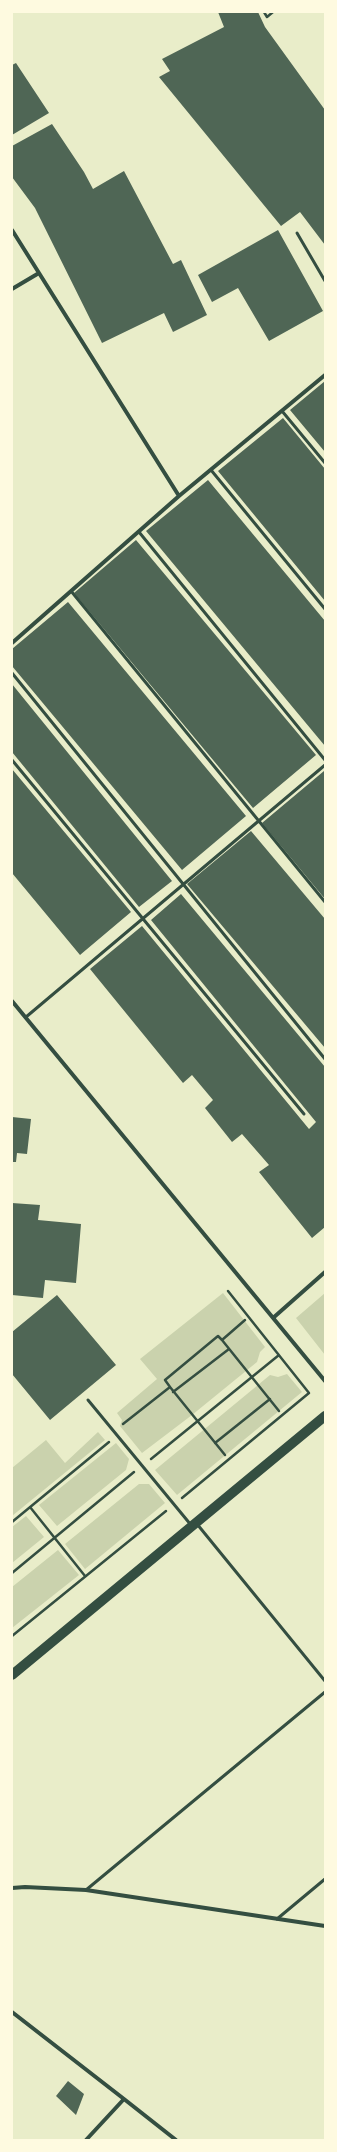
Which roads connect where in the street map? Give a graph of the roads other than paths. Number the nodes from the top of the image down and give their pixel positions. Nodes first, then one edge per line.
1 (12, 230) edge
2 (297, 233) dead end
3 (39, 273) junction
4 (325, 281) edge
5 (12, 289) edge
6 (325, 375) edge
7 (282, 411) junction
8 (325, 463) edge
9 (210, 470) junction
10 (179, 496) junction
11 (139, 532) junction
12 (71, 591) junction
13 (325, 609) edge
14 (12, 643) edge
15 (12, 672) edge
16 (12, 760) edge
17 (325, 760) edge
18 (325, 765) edge
19 (259, 821) junction
20 (183, 884) junction
21 (325, 902) edge
22 (143, 919) junction
23 (12, 1001) edge
24 (26, 1017) junction
25 (325, 1059) edge
26 (304, 1114) dead end
27 (325, 1272) edge
28 (273, 1318) junction
29 (325, 1381) edge
30 (88, 1400) dead end
31 (325, 1416) edge
32 (194, 1525) junction
33 (12, 1675) edge
34 (325, 1681) edge
35 (325, 1692) edge
36 (325, 1879) edge
37 (12, 1888) edge
38 (86, 1890) junction
39 (277, 1919) junction
40 (325, 1926) edge
41 (12, 2012) edge
42 (124, 2099) junction
43 (86, 2140) edge
44 (176, 2140) edge

1 - 3 street
2 - 4 lane
3 - 5 street
3 - 10 street
6 - 7 street
7 - 8 lane
7 - 9 street
9 - 10 street
9 - 13 lane
10 - 11 street
11 - 12 street
11 - 17 lane
12 - 14 street
12 - 19 lane
15 - 20 lane
16 - 22 lane
18 - 19 lane
19 - 20 lane
19 - 21 lane
20 - 22 lane
20 - 25 lane
22 - 24 lane
22 - 26 lane
23 - 24 street
24 - 28 street
27 - 28 street
28 - 29 street
30 - 32 lane
31 - 32 main road
32 - 33 main road
32 - 34 lane
35 - 38 lane
36 - 39 lane
37 - 38 street
38 - 39 street
39 - 40 street
41 - 42 street
42 - 43 street
42 - 44 street

